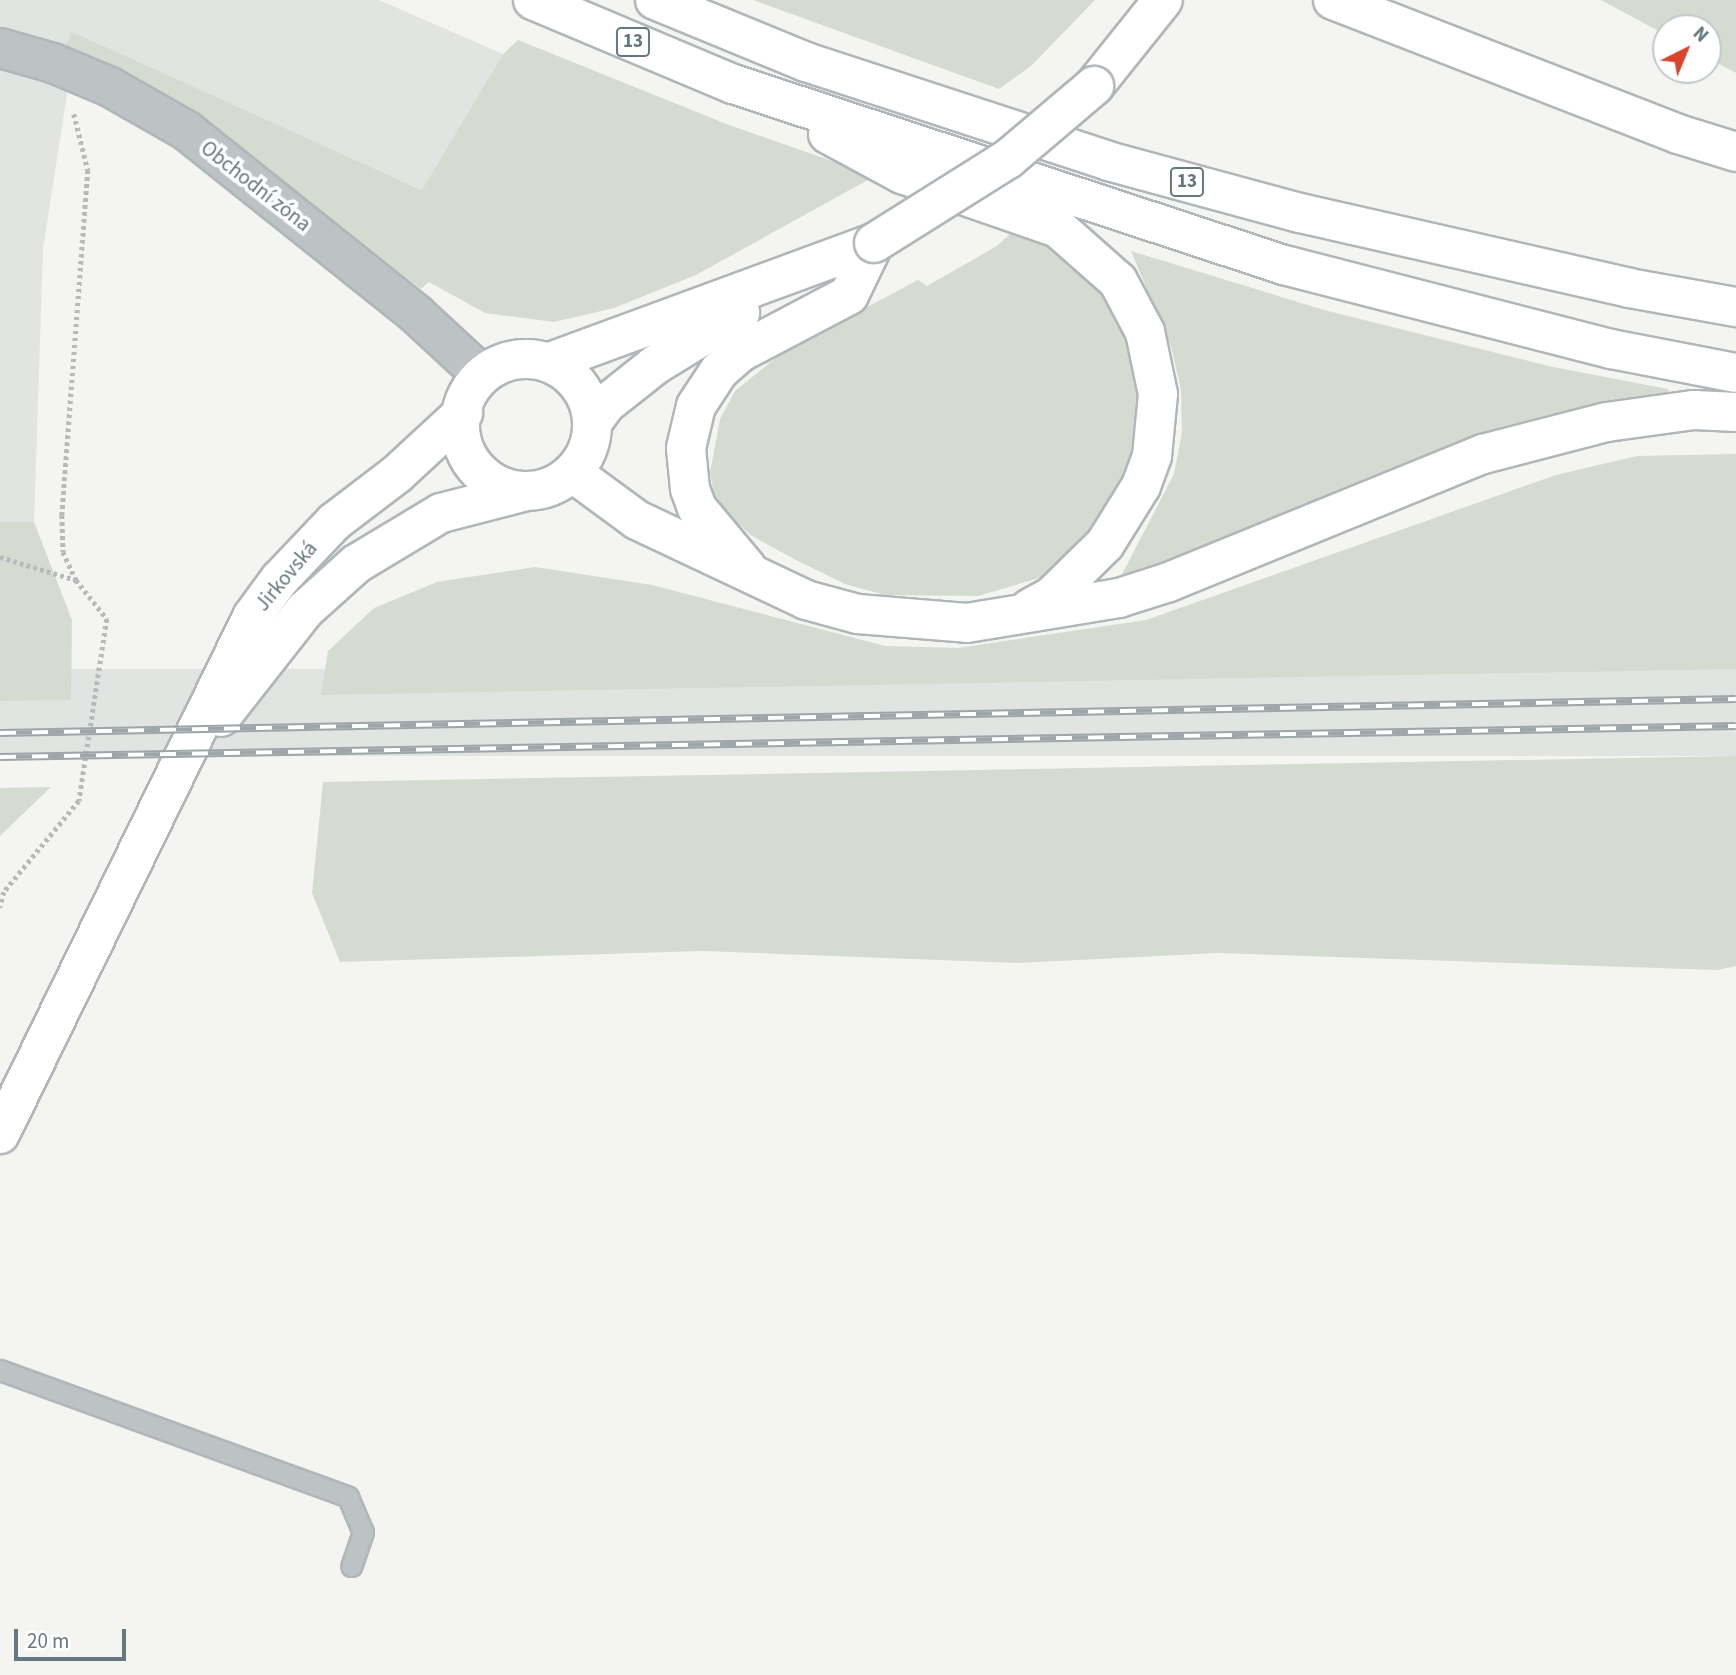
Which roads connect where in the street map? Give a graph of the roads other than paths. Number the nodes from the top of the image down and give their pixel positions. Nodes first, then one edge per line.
1 (533, 0) edge
2 (655, 0) edge
3 (1163, 0) edge
4 (1348, 5) edge
5 (0, 48) edge
6 (733, 84) junction
7 (1736, 152) edge
8 (874, 243) junction
9 (817, 267) junction
10 (1736, 307) edge
11 (550, 362) junction
12 (1736, 373) edge
13 (481, 374) junction
14 (1736, 412) edge
15 (463, 414) junction
16 (592, 423) junction
17 (573, 473) junction
18 (523, 492) junction
19 (755, 578) junction
20 (1013, 617) junction
21 (170, 786) junction
22 (0, 1134) edge
23 (0, 1370) edge
24 (351, 1566) dead end

1 - 6 main road, 13
2 - 10 main road, 13
3 - 8 main road, bridge
4 - 7 main road
5 - 13 street, Obchodní zóna
6 - 12 main road, 13
6 - 20 main road
8 - 9 main road
8 - 19 main road
9 - 11 main road
9 - 16 main road
11 - 13 main road
11 - 16 main road
13 - 15 main road
14 - 20 main road
15 - 18 main road
15 - 21 main road, Jirkovská
16 - 17 main road
17 - 18 main road
17 - 19 main road
18 - 21 main road, Jirkovská
19 - 20 main road
21 - 22 main road, Jirkovská
23 - 24 lane

